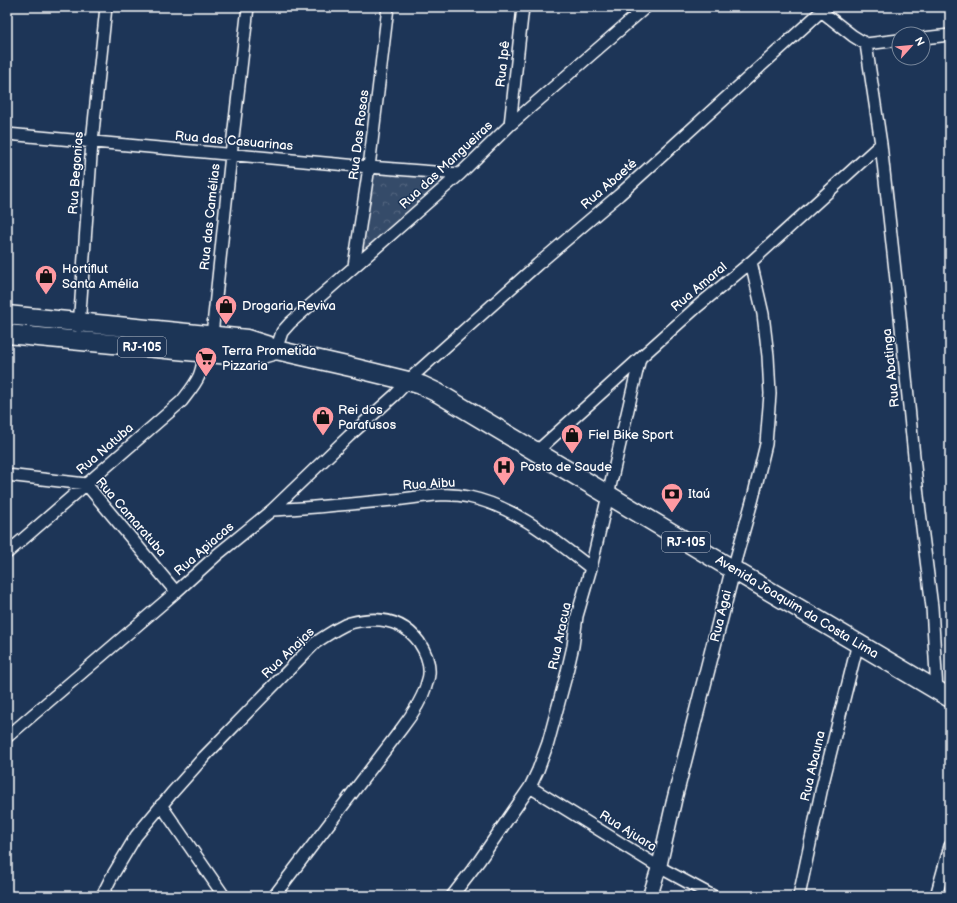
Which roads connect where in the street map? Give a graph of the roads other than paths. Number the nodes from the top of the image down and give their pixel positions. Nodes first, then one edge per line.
1 (106, 7) edge
2 (248, 7) edge
3 (388, 7) edge
4 (523, 7) edge
5 (646, 7) edge
6 (823, 9) edge
7 (950, 35) edge
8 (931, 37) edge
9 (891, 41) edge
10 (866, 44) junction
11 (510, 125) junction
12 (7, 134) edge
13 (92, 142) junction
14 (881, 144) junction
15 (230, 155) junction
16 (369, 167) junction
17 (460, 174) junction
18 (751, 262) junction
19 (354, 266) junction
20 (7, 315) edge
21 (80, 322) junction
22 (7, 334) edge
23 (212, 335) junction
24 (78, 340) junction
25 (276, 350) junction
26 (205, 353) junction
27 (640, 358) junction
28 (411, 378) junction
29 (536, 452) junction
30 (7, 475) edge
31 (86, 484) junction
32 (608, 494) junction
33 (272, 510) junction
34 (7, 553) edge
35 (591, 568) junction
36 (733, 569) junction
37 (176, 592) junction
38 (858, 643) junction
39 (944, 695) edge
40 (7, 737) edge
41 (530, 787) junction
42 (161, 805) junction
43 (950, 846) edge
44 (659, 867) junction
45 (649, 894) edge
46 (102, 896) edge
47 (224, 896) edge
48 (274, 896) edge
49 (452, 896) edge
50 (713, 896) edge
51 (799, 896) edge
52 (936, 896) edge

1 - 13 street, Rua Begonias
2 - 15 street, Rua das Camélias
3 - 16 street, Rua Das Rosas
4 - 11 street, Rua Ipê
5 - 11 street, Rua das Mangueiras
6 - 10 street
6 - 28 street, Rua Abaeté
7 - 8 street
9 - 10 street
10 - 14 street, Rua Abatinga
11 - 17 street, Rua das Mangueiras
12 - 13 street, Rua das Casuarinas
13 - 15 street, Rua das Casuarinas
13 - 21 street, Rua Begonias
14 - 18 street, Rua Amaral
14 - 39 street, Rua Abatinga
15 - 16 street, Rua das Casuarinas
15 - 23 street, Rua das Camélias
16 - 17 street, Rua das Casuarinas
16 - 19 street, Rua Das Rosas
17 - 19 street, Rua das Mangueiras
18 - 27 street, Rua Amaral
18 - 36 street, Rua Agai
19 - 25 street, Rua das Mangueiras
20 - 21 main road, Avenida Joaquim da Costa Lima / RJ-105
21 - 23 main road, Avenida Joaquim da Costa Lima / RJ-105
21 - 24 street, Rua Begonias
22 - 24 main road, Avenida Joaquim da Costa Lima / RJ-105
23 - 25 main road, Avenida Joaquim da Costa Lima / RJ-105
24 - 26 main road, Avenida Joaquim da Costa Lima / RJ-105
25 - 26 main road, Avenida Joaquim da Costa Lima / RJ-105
25 - 28 main road, Avenida Joaquim da Costa Lima / RJ-105
26 - 31 street, Rua Natuba
27 - 29 street, Rua Amaral
27 - 32 street, Rua Aracua
28 - 29 main road, Avenida Joaquim da Costa Lima / RJ-105
28 - 33 street, Rua Apiacas
29 - 32 main road, Avenida Joaquim da Costa Lima / RJ-105
30 - 31 street, Rua Camaratuba
31 - 34 street, Rua Natuba
31 - 37 street, Rua Camaratuba
32 - 35 street, Rua Aracua
32 - 36 main road, Avenida Joaquim da Costa Lima / RJ-105
33 - 35 street, Rua Aibu
33 - 37 street, Rua Apiacas
35 - 41 street, Rua Aracua
36 - 38 main road, Avenida Joaquim da Costa Lima / RJ-105
36 - 44 street, Rua Agai
37 - 40 street, Rua Apiacas
38 - 39 main road, Avenida Joaquim da Costa Lima / RJ-105
38 - 51 street, Rua Abauna
41 - 44 street, Rua Ajuara
41 - 49 street, Rua Aracua
42 - 46 street, Rua Anajas
42 - 47 street
42 - 48 street, Rua Anajas
43 - 52 street
44 - 45 street, Rua Agai
44 - 50 street, Rua Ajuara

